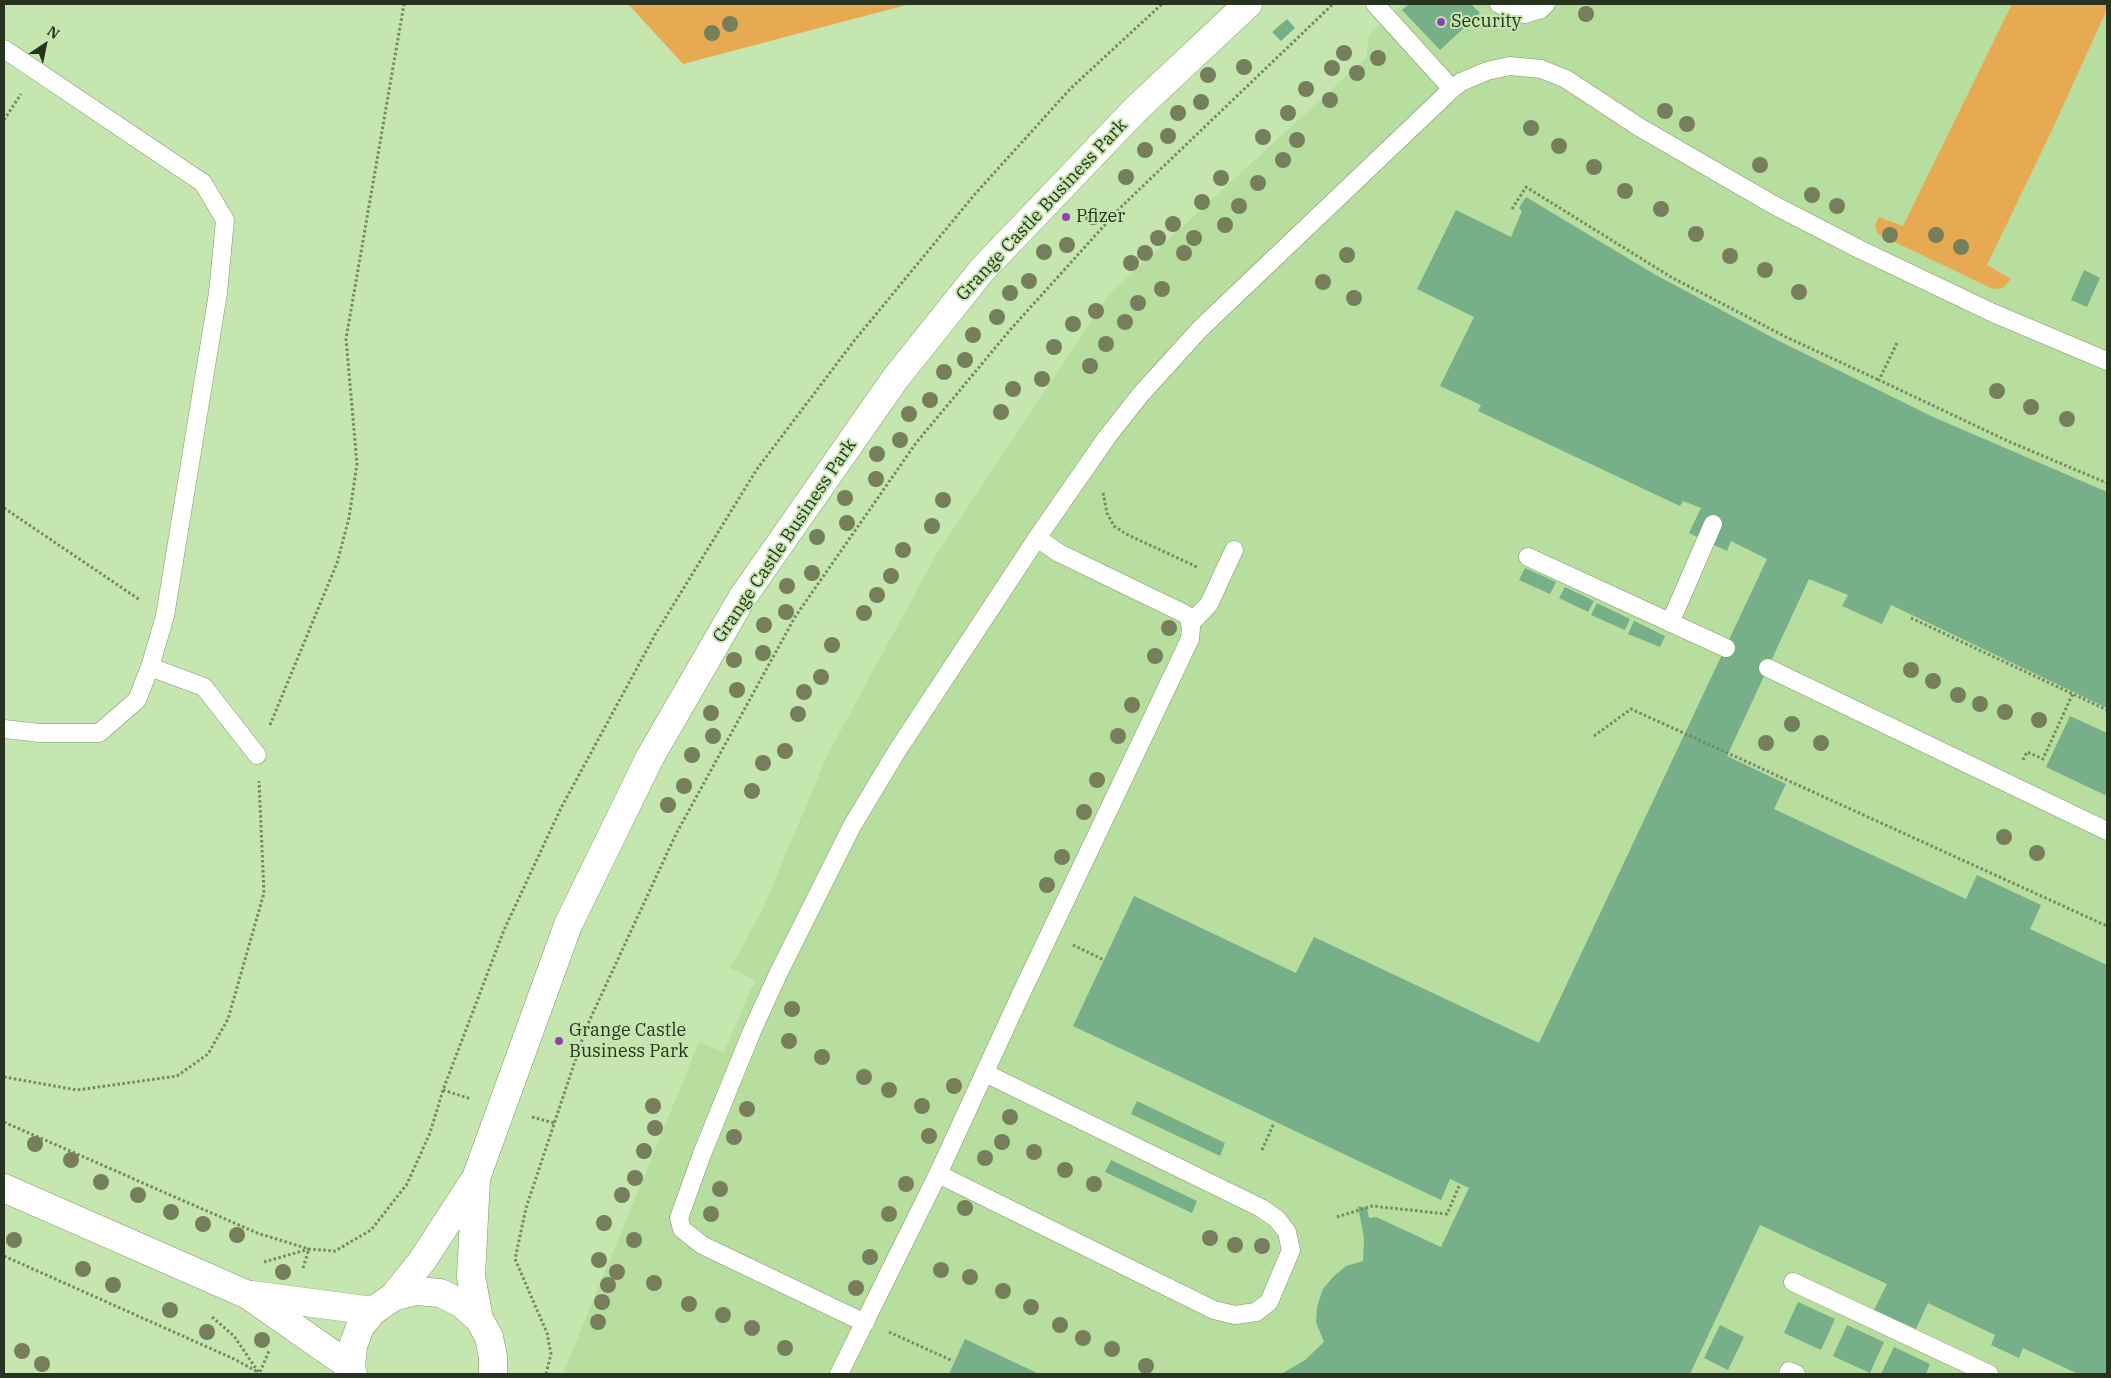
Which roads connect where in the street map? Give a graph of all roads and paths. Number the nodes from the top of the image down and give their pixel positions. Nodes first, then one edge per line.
1 (404, 4) edge
2 (1248, 4) edge
3 (1333, 4) edge
4 (1375, 4) edge
5 (1499, 4) edge
6 (1546, 4) edge
7 (4, 49) edge
8 (1452, 89) junction
9 (1512, 209) dead end
10 (1897, 343) dead end
11 (2107, 361) edge
12 (1879, 380) junction
13 (2107, 483) edge
14 (1103, 489) dead end
15 (4, 508) edge
16 (1713, 524) dead end
17 (1037, 538) junction
18 (1234, 550) dead end
19 (1528, 557) dead end
20 (1225, 569) junction
21 (165, 616) junction
22 (1911, 618) dead end
23 (1670, 623) junction
24 (1190, 624) junction
25 (1726, 648) dead end
26 (150, 667) junction
27 (1768, 668) dead end
28 (2073, 694) junction
29 (2107, 710) edge
30 (4, 729) edge
31 (1594, 736) dead end
32 (257, 755) junction
33 (2024, 759) dead end
34 (2107, 831) edge
35 (2107, 926) edge
36 (1070, 944) dead end
37 (1104, 960) dead end
38 (985, 1073) junction
39 (4, 1077) edge
40 (476, 1100) dead end
41 (525, 1115) dead end
42 (4, 1122) edge
43 (554, 1123) junction
44 (1274, 1123) dead end
45 (1262, 1150) dead end
46 (938, 1174) junction
47 (476, 1178) junction
48 (1460, 1184) dead end
49 (4, 1188) edge
50 (1337, 1217) dead end
51 (309, 1249) junction
52 (4, 1256) edge
53 (301, 1273) dead end
54 (1793, 1282) dead end
55 (248, 1295) junction
56 (383, 1304) junction
57 (479, 1319) junction
58 (865, 1322) junction
59 (887, 1331) dead end
60 (273, 1343) dead end
61 (953, 1360) dead end
62 (352, 1371) edge
63 (260, 1374) edge
64 (493, 1374) edge
65 (546, 1374) edge
66 (839, 1374) edge
67 (1788, 1374) edge
68 (1796, 1374) edge
69 (1988, 1374) edge

1 - 32 path
2 - 47 street, Grange Castle Business Park
3 - 43 path
4 - 8 lane
5 - 6 lane
7 - 21 lane
8 - 11 lane
8 - 17 lane
9 - 12 path
10 - 12 path
12 - 13 path
14 - 20 path
15 - 21 path
16 - 23 lane
17 - 24 lane
17 - 58 lane
18 - 20 lane
19 - 23 lane
20 - 24 lane
21 - 26 lane
22 - 28 path
23 - 25 lane
24 - 38 lane
26 - 30 lane
26 - 32 lane
27 - 34 lane
28 - 29 path
28 - 33 path
31 - 35 path
32 - 39 path
36 - 37 path
38 - 46 lane
38 - 46 lane
40 - 51 path
41 - 43 path
42 - 51 path
43 - 65 path
44 - 45 path
46 - 58 lane
47 - 56 street, Grange Castle Business Park
47 - 57 street, Grange Castle Business Park
48 - 50 path
49 - 55 street
51 - 53 path
52 - 63 path
54 - 69 lane
55 - 56 street
55 - 62 street
56 - 57 street
56 - 62 street, Grange Castle Business Park
57 - 64 street
58 - 66 lane
59 - 61 path
60 - 63 path
67 - 68 lane

